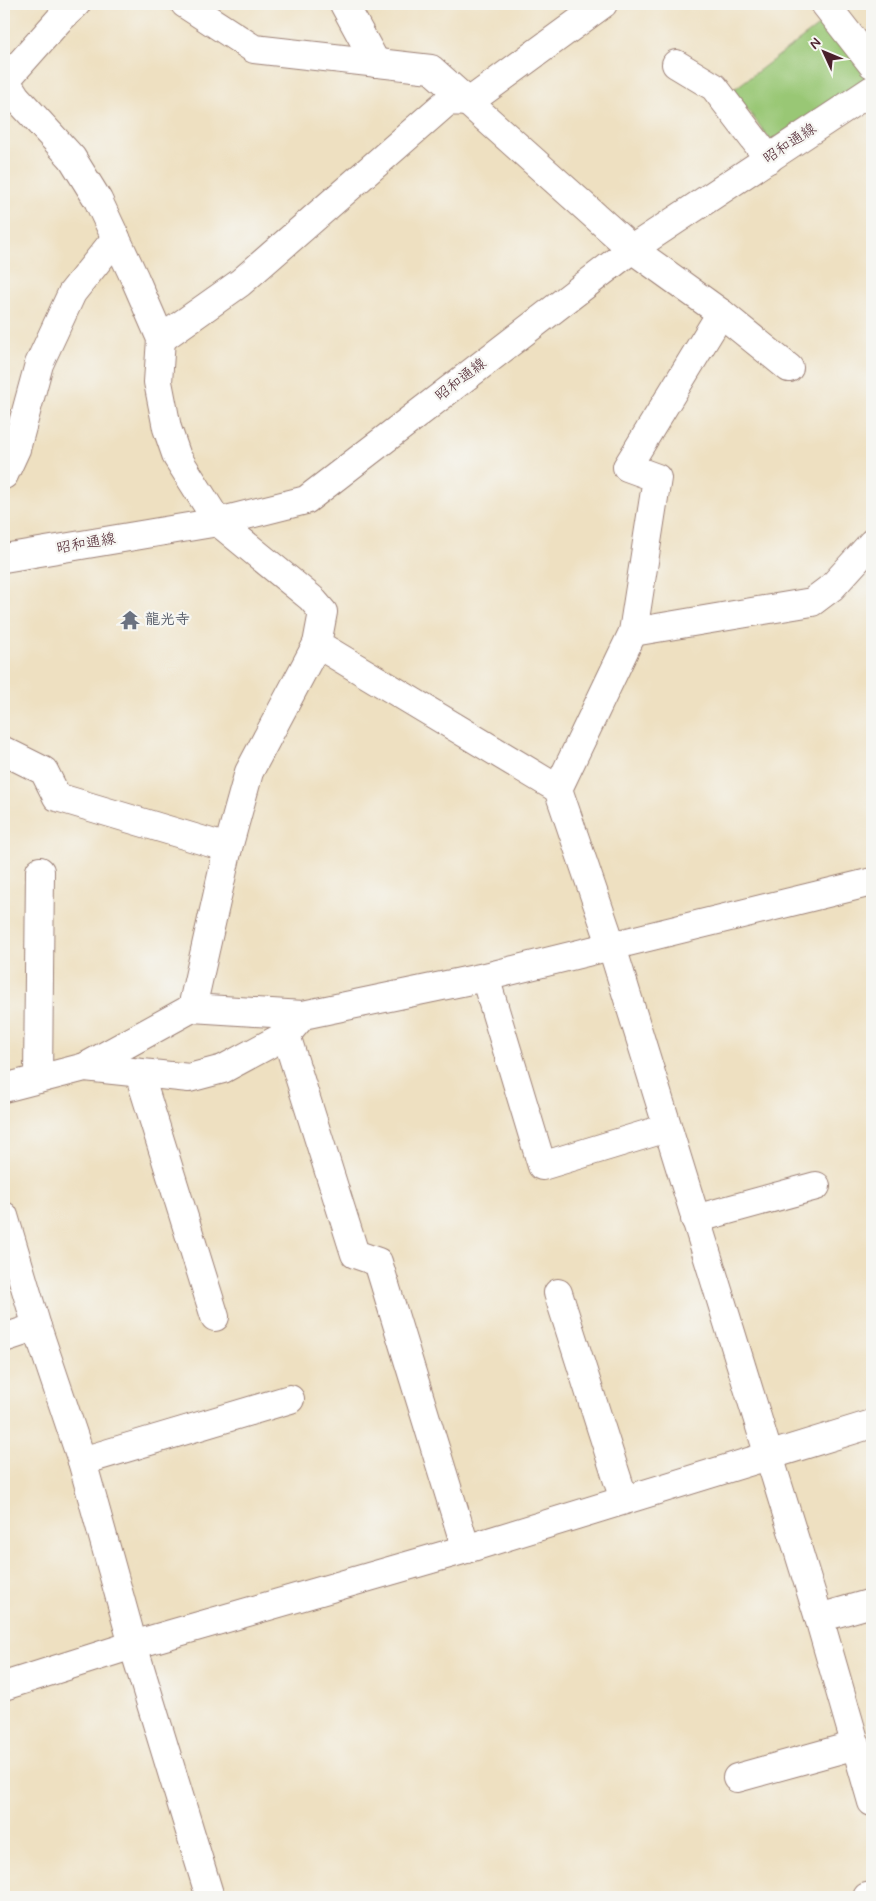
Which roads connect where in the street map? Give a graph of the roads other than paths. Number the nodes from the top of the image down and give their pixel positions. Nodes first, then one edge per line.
1 (76, 4) edge
2 (185, 4) edge
3 (344, 4) edge
4 (603, 4) edge
5 (825, 4) edge
6 (376, 63) junction
7 (676, 64) dead end
8 (872, 64) edge
9 (4, 80) edge
10 (872, 90) edge
11 (469, 102) junction
12 (769, 158) junction
13 (116, 238) junction
14 (632, 249) junction
15 (721, 313) junction
16 (161, 340) junction
17 (790, 368) dead end
18 (4, 474) edge
19 (218, 522) junction
20 (872, 543) edge
21 (4, 558) edge
22 (633, 632) junction
23 (317, 644) junction
24 (4, 751) edge
25 (558, 789) junction
26 (228, 848) junction
27 (40, 871) dead end
28 (872, 882) edge
29 (612, 947) junction
30 (485, 977) junction
31 (192, 1008) junction
32 (294, 1025) junction
33 (85, 1067) junction
34 (139, 1073) junction
35 (38, 1079) junction
36 (4, 1088) edge
37 (667, 1128) junction
38 (816, 1186) dead end
39 (4, 1216) edge
40 (695, 1219) junction
41 (558, 1292) dead end
42 (215, 1317) dead end
43 (37, 1327) junction
44 (4, 1338) edge
45 (290, 1399) dead end
46 (872, 1424) edge
47 (768, 1455) junction
48 (82, 1461) junction
49 (624, 1500) junction
50 (466, 1549) junction
51 (872, 1603) edge
52 (819, 1618) junction
53 (133, 1645) junction
54 (4, 1686) edge
55 (856, 1745) junction
56 (737, 1778) dead end
57 (872, 1802) edge
58 (872, 1896) edge
59 (210, 1897) edge
60 (867, 1897) edge

1 - 9 street
2 - 6 street
3 - 6 street
4 - 11 street
5 - 8 street
6 - 11 street
7 - 12 street
9 - 13 street
10 - 12 street, 昭和通線
11 - 14 street
11 - 16 street
12 - 14 street, 昭和通線
13 - 16 street
13 - 18 street
14 - 15 street
14 - 19 street, 昭和通線
15 - 17 street
15 - 22 street
16 - 19 street
19 - 21 street, 昭和通線
19 - 23 street
20 - 22 street
22 - 25 street
23 - 25 street
23 - 26 street
24 - 26 street
25 - 29 street
26 - 31 street
27 - 35 street
28 - 29 street
29 - 30 street
29 - 37 street
30 - 32 street
30 - 37 street
31 - 32 street
31 - 33 street
32 - 34 street
32 - 50 street
33 - 34 street
33 - 35 street
34 - 42 street
35 - 36 street
37 - 40 street
38 - 40 street
39 - 43 street
40 - 47 street
41 - 49 street
43 - 44 street
43 - 48 street
45 - 48 street
46 - 47 street
47 - 49 street
47 - 52 street
48 - 53 street
49 - 50 street
50 - 53 street
51 - 52 street
52 - 55 street
53 - 54 street
53 - 59 street
55 - 56 street
55 - 57 street
58 - 60 street

